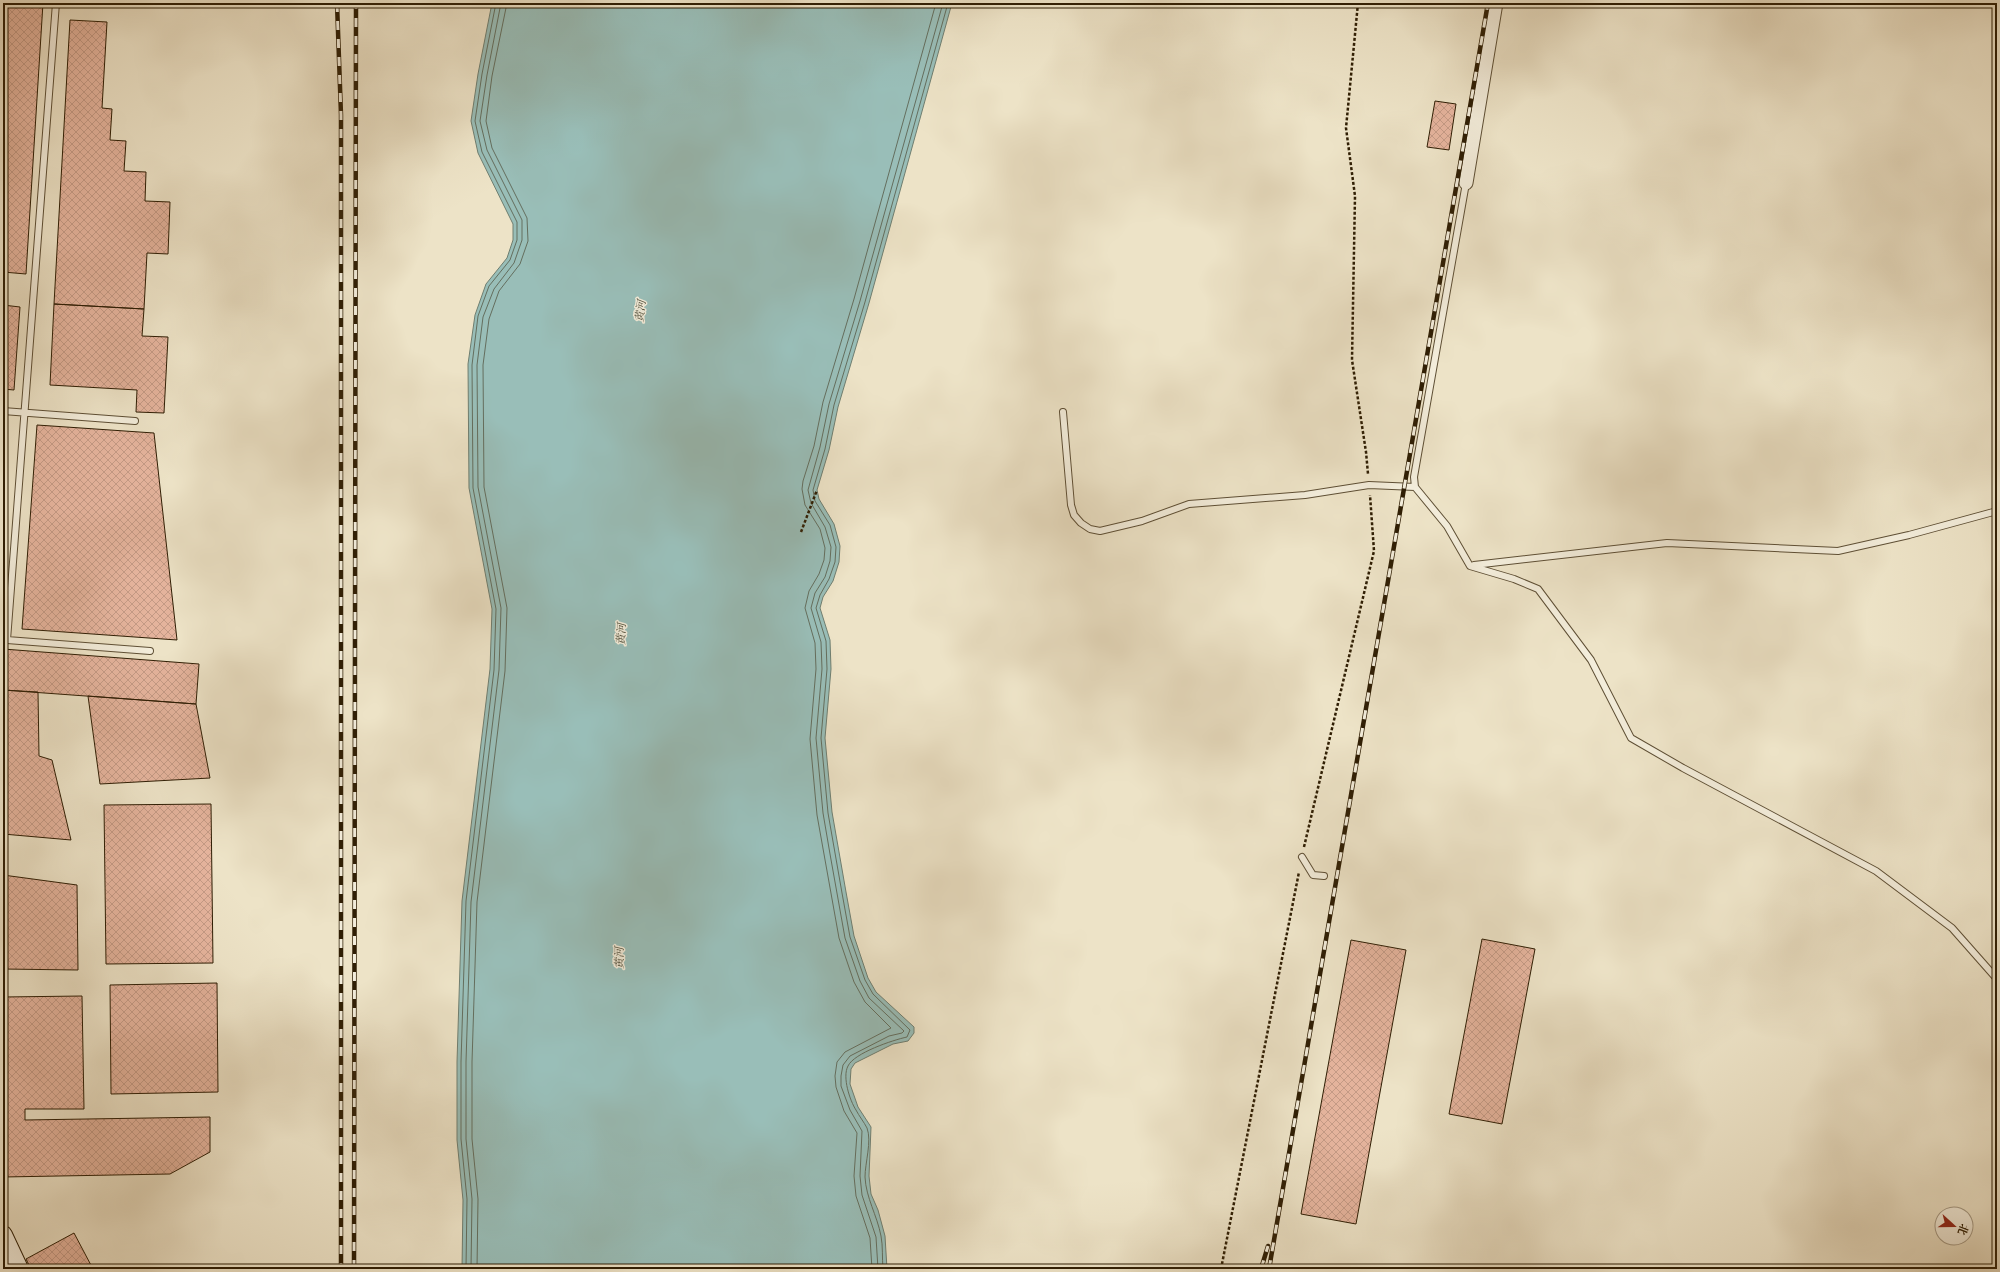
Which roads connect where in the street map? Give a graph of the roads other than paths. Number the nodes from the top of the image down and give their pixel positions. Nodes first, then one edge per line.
1 (56, 3) edge
2 (1496, 3) edge
3 (1466, 183) joint
4 (3, 411) edge
5 (24, 412) junction
6 (1064, 412) dead end
7 (134, 421) dead end
8 (1415, 487) junction
9 (1997, 511) edge
10 (1470, 566) junction
11 (150, 650) dead end
12 (1302, 857) road end
13 (1324, 876) dead end
14 (1997, 979) edge
15 (3, 1235) edge
16 (19, 1269) edge

1 - 5 lane
2 - 3 street
3 - 8 lane
4 - 5 lane
5 - 7 lane
5 - 11 lane
6 - 8 lane
8 - 10 lane
9 - 10 lane
10 - 14 lane
12 - 13 lane
15 - 16 main road

